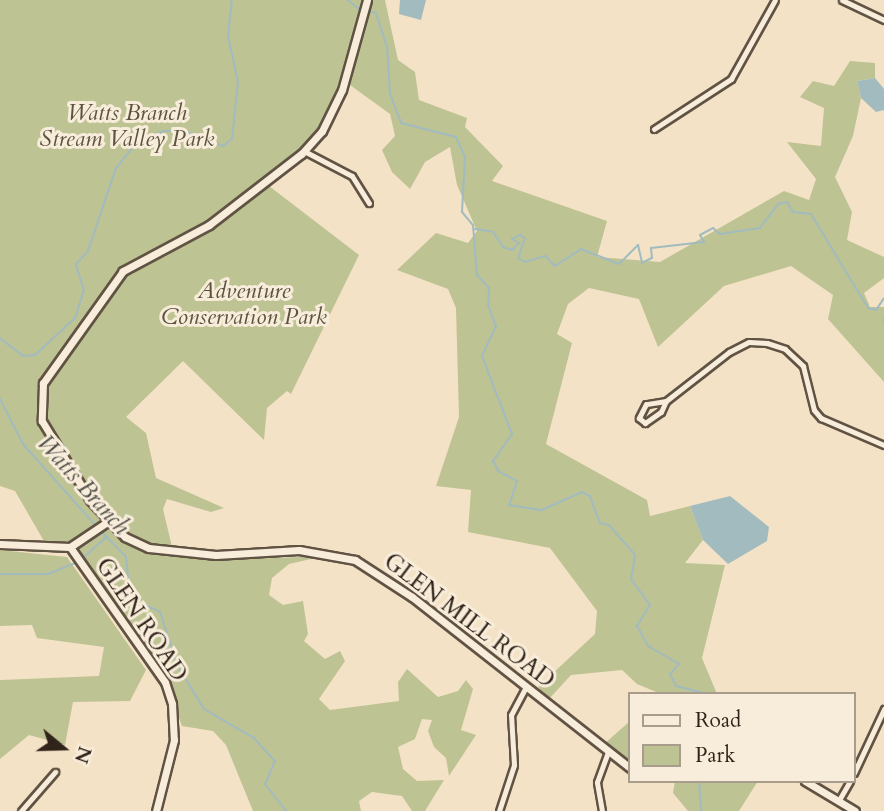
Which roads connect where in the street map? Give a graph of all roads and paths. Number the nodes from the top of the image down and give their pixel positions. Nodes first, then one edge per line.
1 (367, 0) edge
2 (775, 0) edge
3 (842, 0) edge
4 (884, 20) edge
5 (654, 129) dead end
6 (304, 151) junction
7 (369, 203) dead end
8 (666, 401) junction
9 (884, 445) edge
10 (105, 524) junction
11 (0, 544) edge
12 (71, 547) junction
13 (526, 687) junction
14 (884, 709) edge
15 (607, 754) junction
16 (628, 767) edge
17 (856, 769) edge
18 (55, 772) dead end
19 (809, 783) edge
20 (849, 783) edge
21 (839, 800) junction
22 (22, 811) edge
23 (156, 811) edge
24 (499, 811) edge
25 (602, 811) edge
26 (855, 811) edge

1 - 6 main road, GLEN ROAD
2 - 5 street
3 - 4 street
6 - 7 street
6 - 10 main road, GLEN ROAD
8 - 8 street
8 - 9 street
10 - 12 main road, GLEN ROAD
10 - 13 main road, GLEN MILL ROAD
11 - 12 main road
12 - 23 main road, GLEN ROAD
13 - 15 main road, GLEN MILL ROAD
13 - 24 street
14 - 17 street
15 - 16 main road, GLEN MILL ROAD
15 - 25 street
18 - 22 street
19 - 21 main road
20 - 21 street
21 - 26 main road

